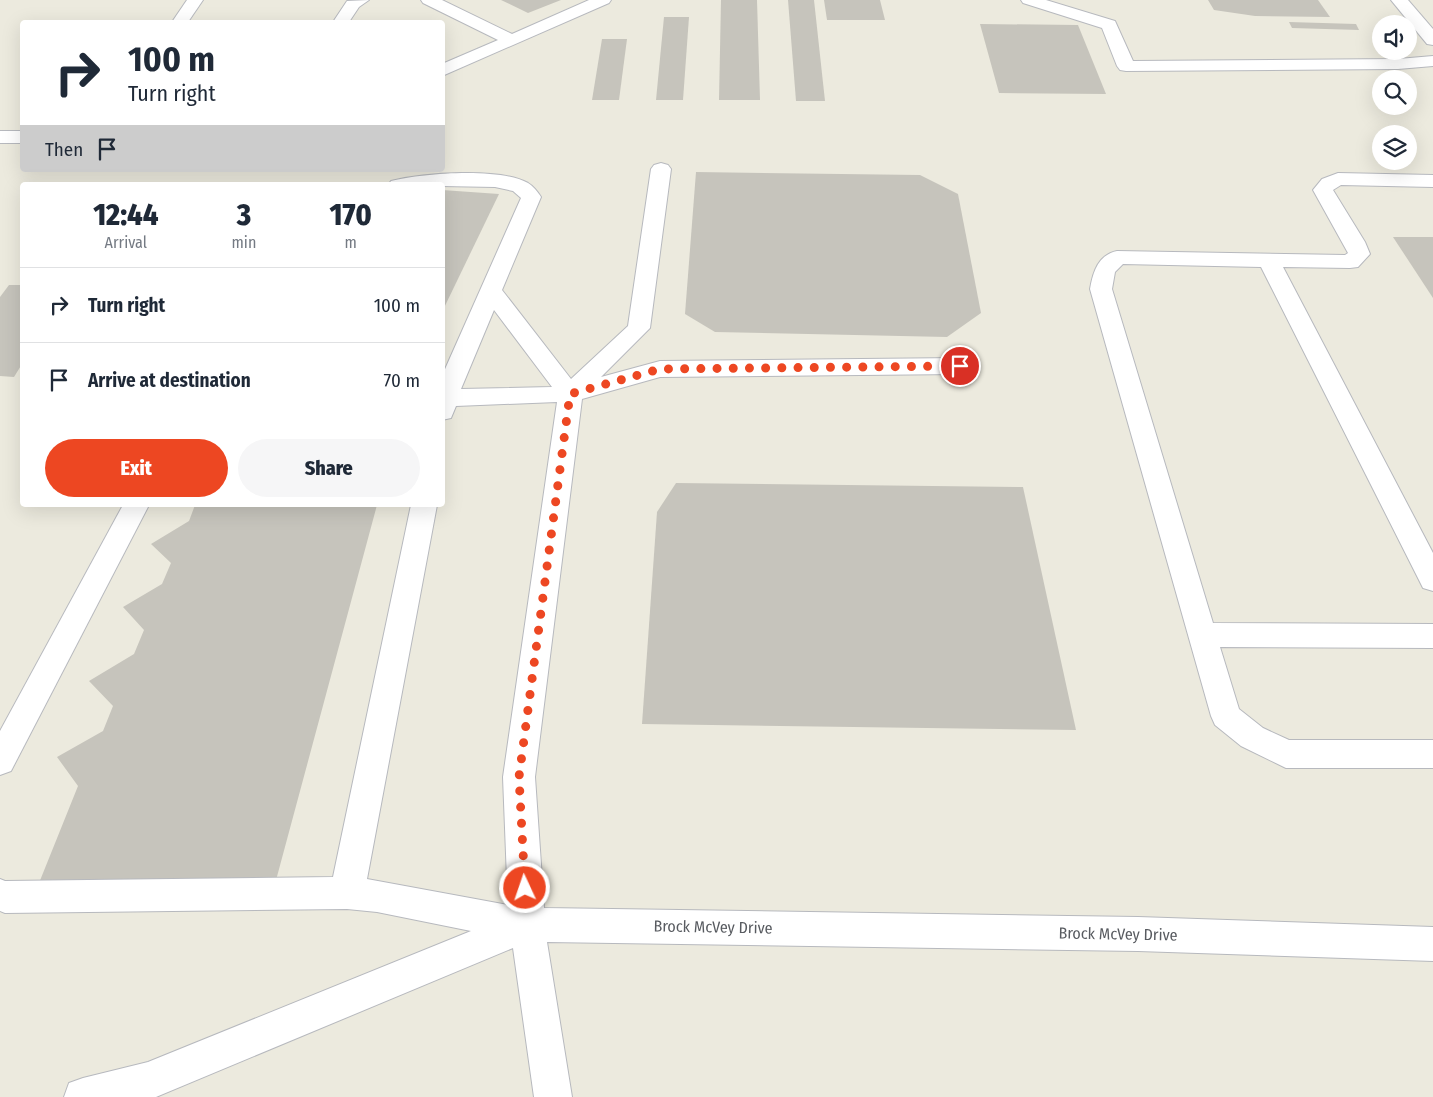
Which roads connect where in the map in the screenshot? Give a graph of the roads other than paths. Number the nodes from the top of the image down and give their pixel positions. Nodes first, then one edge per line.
1 (195, 0) edge
2 (362, 0) edge
3 (429, 0) edge
4 (603, 0) edge
5 (1029, 0) edge
6 (1399, 0) edge
7 (181, 20) edge
8 (342, 20) edge
9 (1430, 32) edge
10 (512, 40) junction
11 (1433, 61) edge
12 (445, 70) edge
13 (0, 137) edge
14 (20, 137) edge
15 (661, 169) dead end
16 (1433, 181) edge
17 (413, 182) edge
18 (1268, 259) junction
19 (491, 292) junction
20 (960, 366) dead end
21 (570, 394) junction
22 (445, 398) edge
23 (445, 403) edge
24 (135, 507) edge
25 (424, 507) edge
26 (1433, 580) edge
27 (1202, 635) junction
28 (1433, 636) edge
29 (1433, 754) edge
30 (0, 761) edge
31 (346, 893) junction
32 (0, 895) edge
33 (527, 925) junction
34 (1433, 944) edge
35 (84, 1097) edge
36 (553, 1097) edge

1 - 7 street
2 - 8 street
3 - 10 street
4 - 10 street
5 - 11 street
6 - 9 street
10 - 12 street
13 - 14 street
15 - 21 street
16 - 18 street
17 - 19 street
18 - 26 street
18 - 27 street
19 - 21 street
19 - 22 street
20 - 21 street
21 - 23 street
21 - 33 street
24 - 30 street
25 - 31 street
27 - 28 street
27 - 29 street
31 - 32 street
31 - 33 street
33 - 34 street, Brock McVey Drive
33 - 35 street
33 - 36 street

